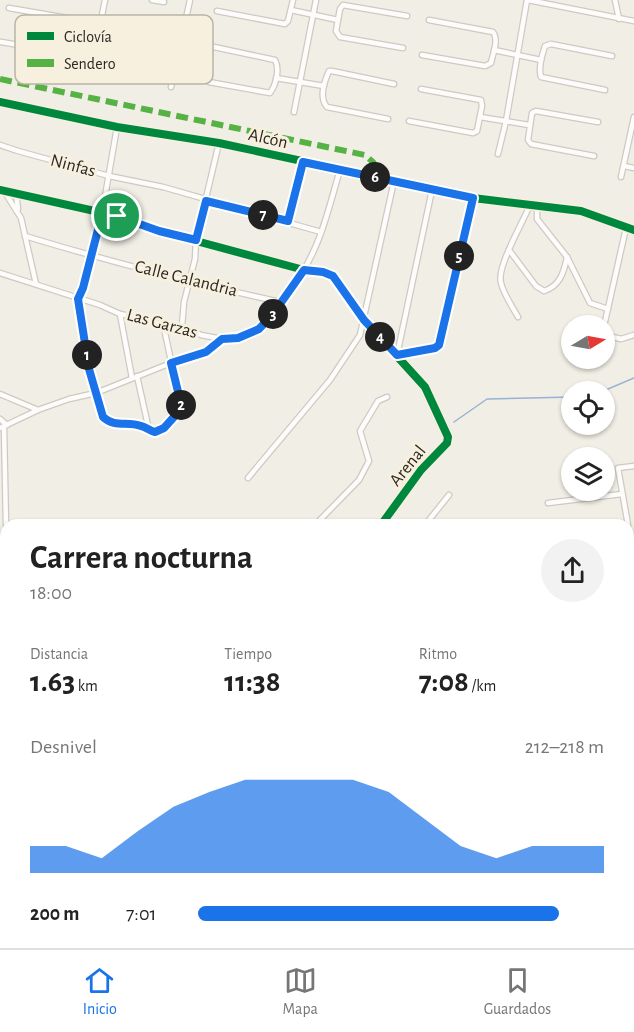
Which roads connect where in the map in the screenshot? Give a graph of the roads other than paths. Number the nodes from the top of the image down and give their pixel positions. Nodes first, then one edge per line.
1 (105, 0) edge
2 (152, 0) edge
3 (190, 0) edge
4 (293, 0) edge
5 (316, 0) edge
6 (528, 0) edge
7 (615, 0) edge
8 (164, 2) dead end
9 (9, 8) dead end
10 (291, 10) junction
11 (217, 11) dead end
12 (50, 15) edge
13 (102, 15) edge
14 (187, 15) edge
15 (313, 15) junction
16 (407, 16) dead end
17 (619, 19) junction
18 (338, 20) junction
19 (429, 20) dead end
20 (634, 21) edge
21 (214, 47) dead end
22 (403, 48) dead end
23 (494, 50) junction
24 (422, 55) dead end
25 (518, 55) junction
26 (612, 56) dead end
27 (541, 60) junction
28 (276, 78) junction
29 (213, 83) edge
30 (300, 83) junction
31 (172, 84) edge
32 (394, 84) dead end
33 (324, 86) junction
34 (171, 87) dead end
35 (421, 89) dead end
36 (605, 90) dead end
37 (0, 102) edge
38 (294, 112) dead end
39 (480, 117) junction
40 (634, 117) edge
41 (388, 119) dead end
42 (410, 122) dead end
43 (506, 122) junction
44 (598, 122) dead end
45 (529, 125) junction
46 (633, 127) edge
47 (117, 128) junction
48 (219, 143) junction
49 (0, 145) edge
50 (498, 154) dead end
51 (594, 156) dead end
52 (303, 162) junction
53 (624, 166) junction
54 (634, 168) edge
55 (340, 170) junction
56 (110, 176) junction
57 (621, 177) dead end
58 (394, 181) junction
59 (2, 190) edge
60 (432, 190) junction
61 (16, 193) junction
62 (473, 198) junction
63 (206, 201) junction
64 (530, 205) junction
65 (537, 206) junction
66 (18, 212) junction
67 (102, 214) junction
68 (288, 221) junction
69 (626, 228) junction
70 (634, 230) edge
71 (321, 232) junction
72 (25, 236) junction
73 (196, 240) junction
74 (510, 250) junction
75 (92, 256) junction
76 (567, 257) junction
77 (304, 270) junction
78 (0, 273) edge
79 (189, 281) junction
80 (36, 284) junction
81 (78, 299) junction
82 (280, 302) junction
83 (608, 309) junction
84 (120, 314) junction
85 (607, 315) edge
86 (518, 317) dead end
87 (364, 320) junction
88 (182, 326) junction
89 (164, 328) junction
90 (634, 335) edge
91 (615, 338) edge
92 (222, 339) junction
93 (397, 355) junction
94 (171, 363) junction
95 (134, 377) junction
96 (96, 393) junction
97 (0, 394) edge
98 (387, 397) dead end
99 (38, 410) junction
100 (0, 419) edge
101 (4, 426) edge
102 (149, 430) junction
103 (634, 466) edge
104 (248, 478) dead end
105 (622, 494) junction
106 (449, 495) dead end
107 (548, 503) dead end
108 (6, 519) edge
109 (321, 519) edge
110 (385, 519) edge
111 (430, 519) edge
112 (627, 519) edge

1 - 13 street
2 - 8 street
3 - 14 street
4 - 10 street
5 - 15 street
6 - 17 street
6 - 25 street
7 - 17 street
9 - 12 street
10 - 11 street
10 - 15 street
15 - 18 street
15 - 30 street
16 - 18 street
17 - 20 street
18 - 22 street
19 - 23 street
21 - 28 street
23 - 24 street
23 - 25 street
25 - 27 street
25 - 43 street
26 - 27 street
27 - 36 street
28 - 29 street
28 - 30 street
30 - 33 street
30 - 38 street
31 - 34 street
32 - 33 street
33 - 41 street
35 - 39 street
37 - 47 street, Alcón
39 - 42 street
39 - 43 street
40 - 46 street
43 - 45 street
43 - 50 street
44 - 45 street
45 - 51 street
46 - 53 street
47 - 48 street, Alcón
47 - 56 street
48 - 52 street, Alcón
48 - 63 street
49 - 56 street, Ninfas
52 - 55 street, Alcón
52 - 68 street
53 - 54 street
53 - 57 street
55 - 58 street, Alcón
55 - 71 street
56 - 63 street, Ninfas
56 - 67 street
58 - 60 street, Alcón
58 - 87 street
59 - 61 street, Arenal
59 - 66 street
60 - 62 street, Alcón
60 - 93 street
61 - 66 street
61 - 67 street, Arenal
62 - 64 street, Alcón
62 - 93 street
63 - 68 street, Ninfas
63 - 73 street
64 - 65 street, Alcón
64 - 74 street
65 - 69 street, Alcón
65 - 76 street
66 - 72 street
67 - 73 street, Arenal
67 - 75 street
68 - 71 street, Ninfas
69 - 70 street, Alcón
69 - 83 street
71 - 77 street
72 - 75 street, Calle Calandria
72 - 80 street
73 - 77 street, Arenal
73 - 79 street
74 - 76 street
74 - 86 street
75 - 79 street, Calle Calandria
75 - 81 street
76 - 83 street
77 - 82 street
77 - 87 street, Arenal
78 - 80 street, Las Garzas
79 - 82 street, Calle Calandria
79 - 88 street
80 - 81 street, Las Garzas
81 - 84 street, Las Garzas
81 - 96 street
82 - 92 street
83 - 85 street
84 - 89 street, Las Garzas
84 - 95 street
87 - 93 street, Arenal
87 - 104 street
88 - 89 street, Las Garzas
88 - 92 street, Las Garzas
89 - 94 street
90 - 91 street
92 - 94 street
93 - 110 street, Arenal
94 - 95 street
94 - 102 street
95 - 96 street
95 - 102 street
96 - 99 street
96 - 102 street
97 - 99 street
98 - 109 street
99 - 101 street
100 - 101 street
101 - 108 street
103 - 105 street
105 - 107 street
105 - 112 street
106 - 111 street

